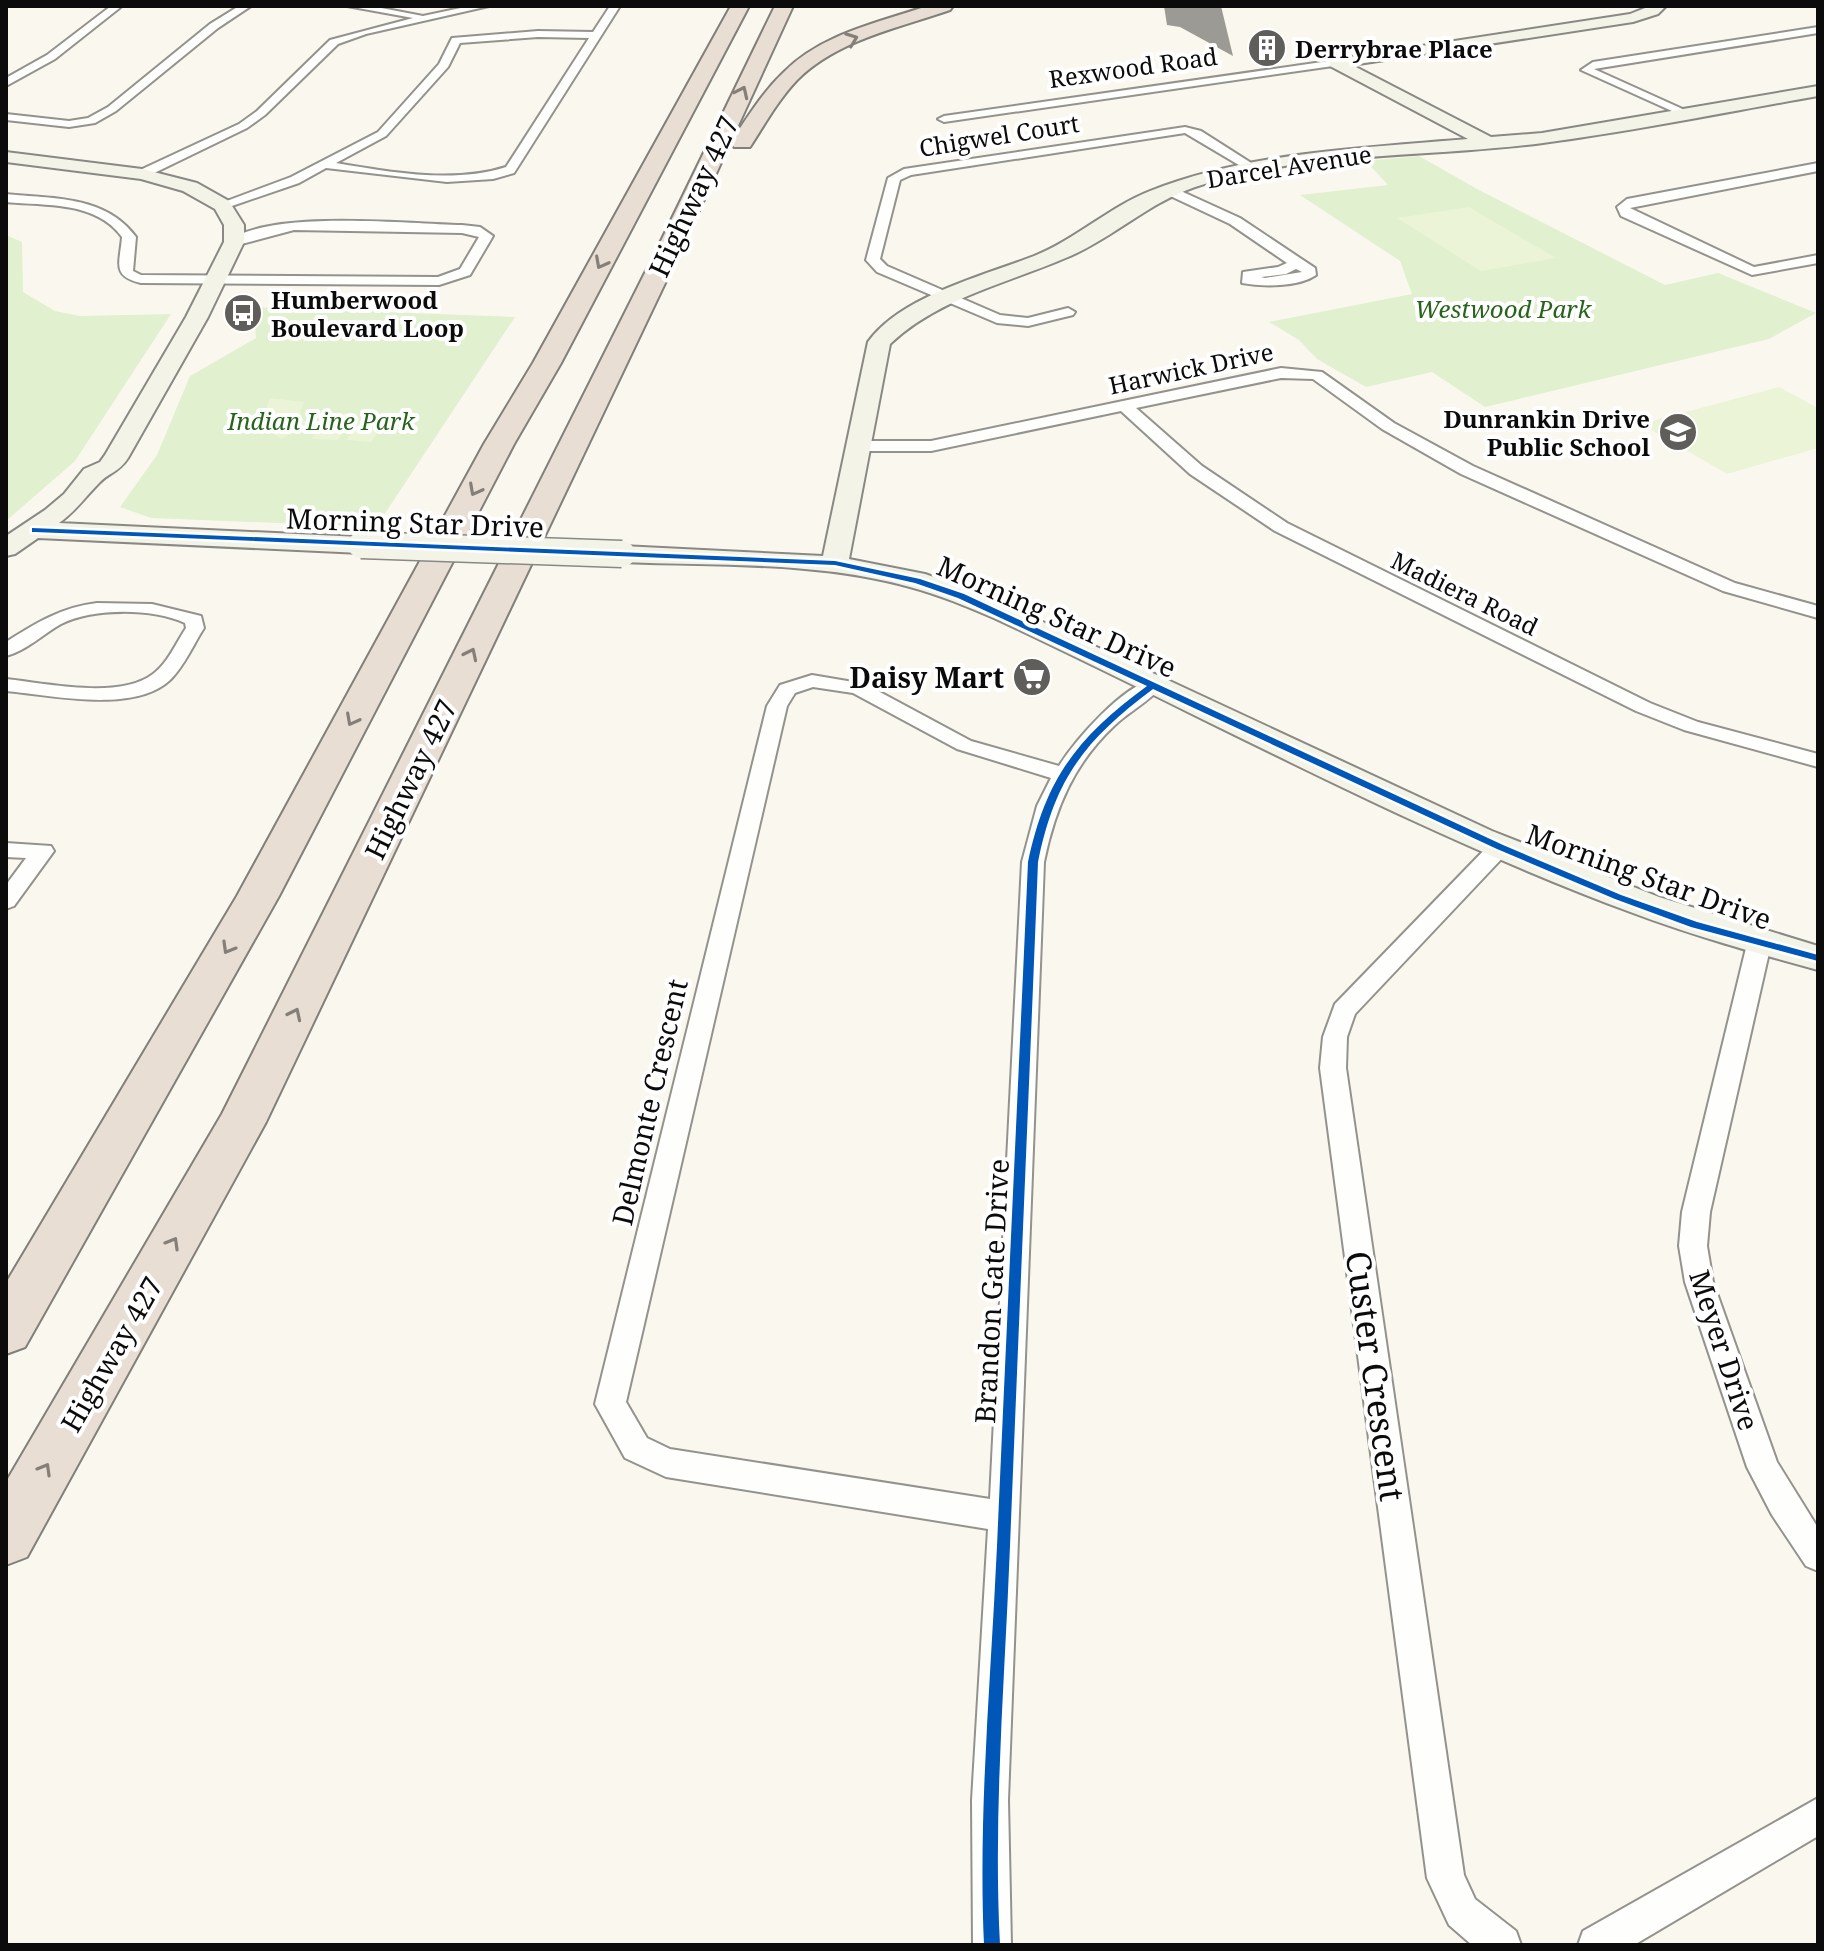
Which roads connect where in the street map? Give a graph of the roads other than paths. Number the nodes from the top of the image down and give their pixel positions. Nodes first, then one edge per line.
1 (117, 6) edge
2 (246, 6) edge
3 (352, 6) edge
4 (484, 6) edge
5 (615, 6) edge
6 (740, 6) edge
7 (784, 6) edge
8 (944, 6) edge
9 (1659, 6) edge
10 (429, 19) junction
11 (1818, 30) edge
12 (450, 32) junction
13 (596, 35) junction
14 (694, 46) dead end
15 (1336, 63) junction
16 (6, 83) edge
17 (1818, 91) edge
18 (1683, 113) junction
19 (6, 117) edge
20 (944, 119) dead end
21 (1489, 143) junction
22 (6, 157) edge
23 (327, 165) junction
24 (1818, 167) edge
25 (1253, 168) junction
26 (142, 174) junction
27 (1168, 190) junction
28 (638, 194) junction
29 (6, 198) edge
30 (222, 205) junction
31 (234, 234) junction
32 (674, 239) junction
33 (1818, 259) edge
34 (1296, 263) dead end
35 (214, 279) junction
36 (944, 298) junction
37 (1068, 312) dead end
38 (1124, 406) junction
39 (856, 446) junction
40 (45, 530) junction
41 (6, 548) edge
42 (835, 563) junction
43 (6, 564) edge
44 (1818, 612) edge
45 (6, 650) edge
46 (6, 685) edge
47 (1153, 685) junction
48 (1818, 761) edge
49 (1062, 774) junction
50 (1500, 847) junction
51 (6, 850) edge
52 (6, 901) edge
53 (1759, 944) junction
54 (1818, 958) edge
55 (6, 1331) edge
56 (1004, 1516) junction
57 (6, 1537) edge
58 (1818, 1555) edge
59 (1818, 1816) edge
60 (992, 1945) edge
61 (1502, 1945) edge
62 (1597, 1945) edge

1 - 16 street
2 - 19 street
3 - 10 street
4 - 10 street
5 - 13 street
6 - 28 highway, Highway 427
32 -> 7 highway, Highway 427
32 -> 8 highway
9 - 15 street, Rexwood Road
10 - 12 street
10 - 26 street
11 - 18 street
12 - 13 street
12 - 23 street
13 - 23 street
14 - 28 highway
15 - 20 street, Rexwood Road
15 - 21 street
17 - 18 street, Darcel Avenue
18 - 21 street, Darcel Avenue
21 - 25 street, Darcel Avenue
22 - 26 street
23 - 30 street
24 - 33 street
25 - 27 street, Darcel Avenue
25 - 36 street, Chigwel Court
26 - 30 street
27 - 34 street
27 - 36 street, Darcel Avenue
28 -> 55 highway, Highway 427
29 - 35 street
30 - 31 street
31 - 35 street
31 - 35 street
57 -> 32 highway, Highway 427
35 - 40 street
36 - 37 street, Chigwel Court
36 - 39 street, Darcel Avenue
38 - 39 street, Harwick Drive
38 - 44 street, Harwick Drive
38 - 48 street, Madiera Road
39 - 42 street, Darcel Avenue
40 - 41 street
40 - 42 street, Morning Star Drive, bridge
40 - 43 street
42 - 47 street, Morning Star Drive
45 - 46 street
47 - 49 street, Brandon Gate Drive
47 - 50 street, Morning Star Drive
49 - 56 street, Brandon Gate Drive
49 - 56 street, Delmonte Crescent
50 - 53 street, Morning Star Drive
50 - 61 street, Custer Crescent
51 - 52 street
53 - 54 street, Morning Star Drive
53 - 58 street, Meyer Drive
56 - 60 street, Brandon Gate Drive
59 - 62 street

